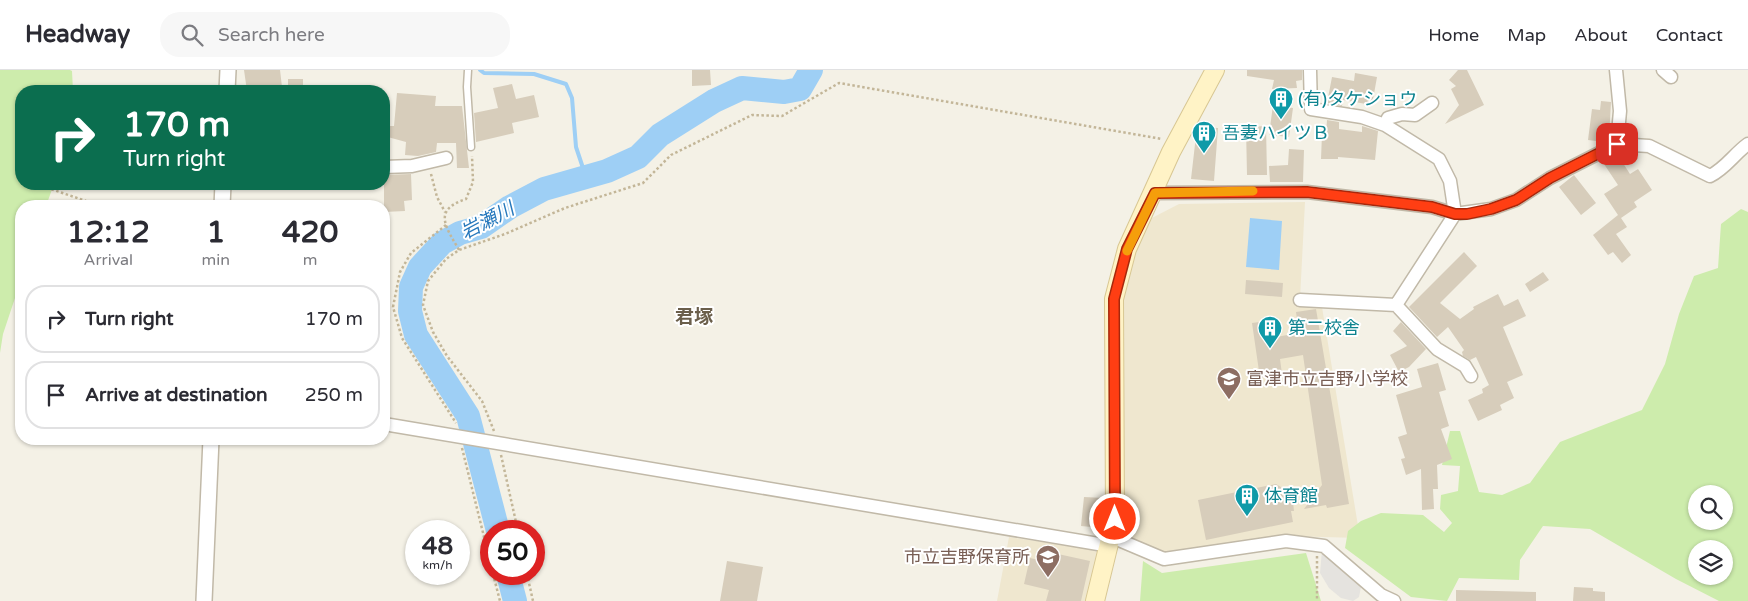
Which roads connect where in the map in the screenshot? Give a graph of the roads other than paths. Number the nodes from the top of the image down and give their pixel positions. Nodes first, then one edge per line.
1 (228, 70) edge
2 (468, 70) edge
3 (1215, 70) edge
4 (1310, 70) edge
5 (1616, 70) edge
6 (227, 85) edge
7 (1432, 103) dead end
8 (1385, 125) junction
9 (1617, 144) junction
10 (1748, 144) edge
11 (471, 146) road end
12 (446, 158) dead end
13 (390, 166) edge
14 (1155, 193) junction
15 (1455, 214) junction
16 (1300, 300) dead end
17 (1396, 305) junction
18 (1471, 376) dead end
19 (390, 425) edge
20 (212, 445) edge
21 (1111, 542) junction
22 (204, 601) edge
23 (1095, 601) edge
24 (1394, 601) edge

1 - 6 street
2 - 11 lane
3 - 14 main road
4 - 8 street
5 - 9 street
7 - 8 street
8 - 15 street
9 - 10 street
9 - 15 street
12 - 13 street
14 - 15 street
14 - 21 main road
15 - 17 street
16 - 17 street
17 - 18 street
19 - 21 street
20 - 22 street
21 - 23 main road
21 - 24 street

